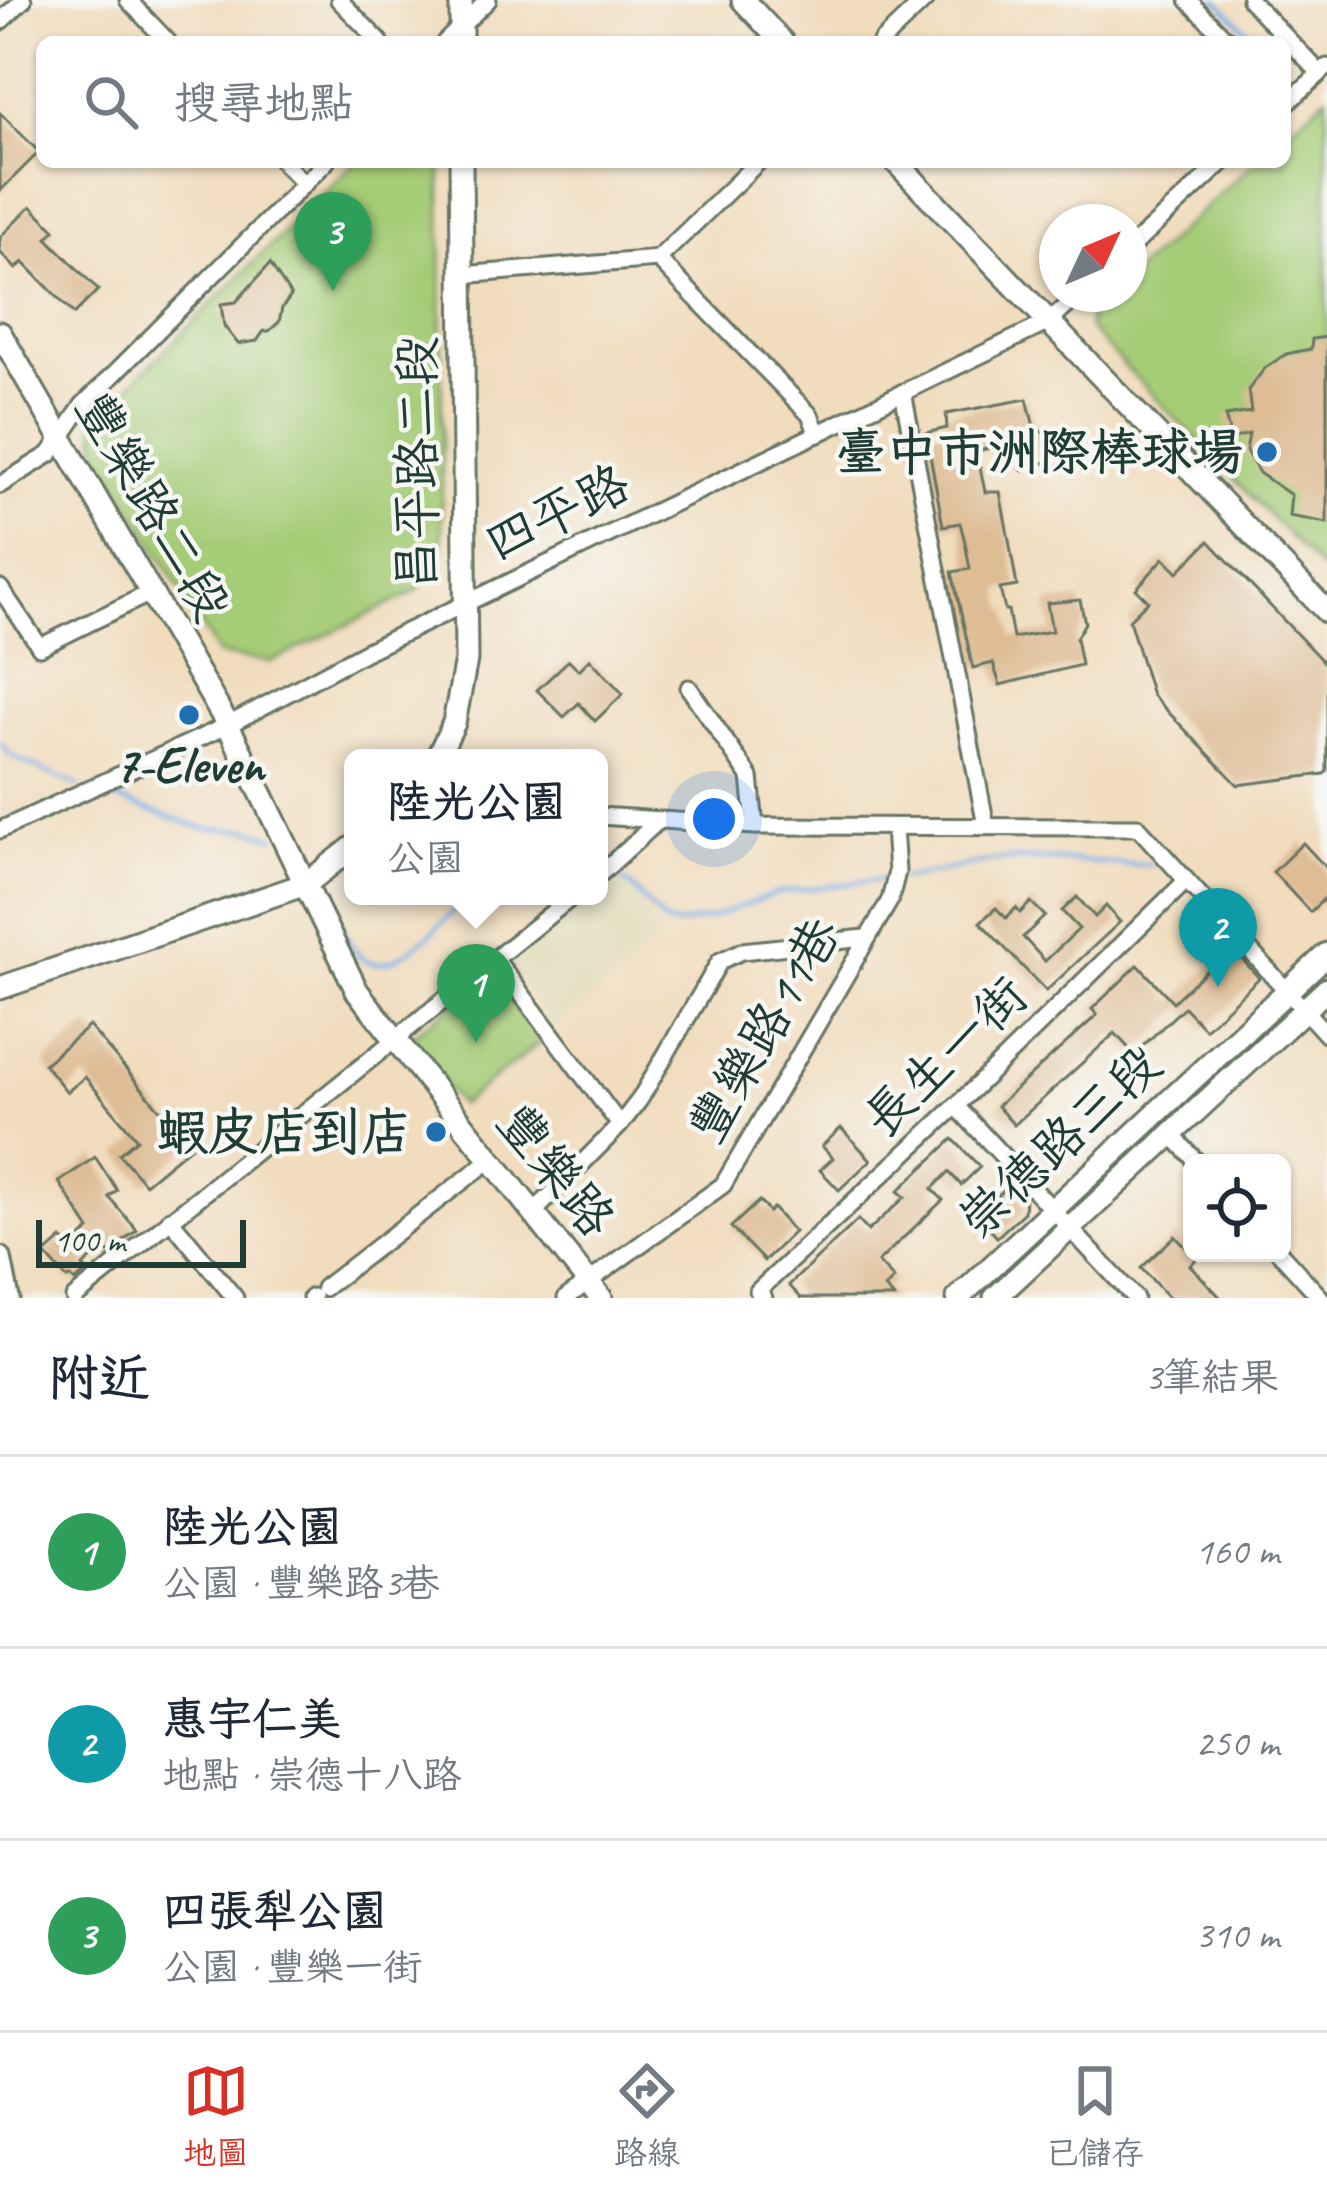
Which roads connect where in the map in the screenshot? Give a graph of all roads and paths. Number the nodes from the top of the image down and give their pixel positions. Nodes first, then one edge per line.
1 (23, 0) edge
2 (128, 0) edge
3 (339, 0) edge
4 (460, 0) edge
5 (488, 0) edge
6 (743, 0) edge
7 (925, 0) edge
8 (1188, 0) edge
9 (1250, 0) edge
10 (0, 22) edge
11 (162, 36) edge
12 (374, 36) edge
13 (456, 36) edge
14 (457, 36) edge
15 (776, 36) edge
16 (887, 36) edge
17 (1223, 36) edge
18 (1288, 36) edge
19 (1291, 39) edge
20 (1324, 70) edge
21 (1291, 99) edge
22 (289, 168) edge
23 (320, 168) edge
24 (461, 168) edge
25 (752, 168) edge
26 (902, 168) edge
27 (1217, 168) edge
28 (304, 184) junction
29 (1147, 232) edge
30 (658, 259) junction
31 (461, 275) junction
32 (1060, 312) edge
33 (1049, 322) junction
34 (0, 333) edge
35 (903, 392) junction
36 (61, 434) junction
37 (818, 434) junction
38 (0, 485) edge
39 (0, 588) edge
40 (152, 592) junction
41 (463, 605) junction
42 (1327, 612) edge
43 (689, 688) dead end
44 (228, 724) junction
45 (441, 749) edge
46 (608, 818) edge
47 (657, 822) junction
48 (755, 826) junction
49 (986, 826) junction
50 (894, 828) junction
51 (0, 830) edge
52 (344, 854) edge
53 (608, 867) edge
54 (1186, 881) junction
55 (306, 884) junction
56 (562, 905) edge
57 (865, 938) junction
58 (1327, 954) edge
59 (496, 960) junction
60 (0, 988) edge
61 (1327, 989) edge
62 (1286, 992) junction
63 (1303, 1011) junction
64 (1327, 1035) edge
65 (395, 1040) junction
66 (956, 1106) junction
67 (620, 1125) junction
68 (1172, 1135) junction
69 (1190, 1154) edge
70 (490, 1160) junction
71 (1053, 1210) junction
72 (533, 1213) junction
73 (170, 1220) junction
74 (1071, 1228) junction
75 (0, 1258) edge
76 (1288, 1262) edge
77 (594, 1290) edge
78 (316, 1294) edge
79 (761, 1294) edge
80 (8, 1298) edge
81 (74, 1298) edge
82 (235, 1298) edge
83 (566, 1298) edge
84 (958, 1298) edge
85 (995, 1298) edge
86 (1135, 1298) edge
87 (1321, 1298) edge

1 - 10 street
2 - 11 street
3 - 12 street
4 - 13 street
5 - 14 street
6 - 15 street
7 - 16 street
8 - 17 street
9 - 18 street
19 - 20 street
20 - 21 street
22 - 28 street
23 - 28 street
24 - 31 street, 昌平路二段
25 - 30 street
26 - 33 street
27 - 29 street
28 - 36 street
30 - 31 street
30 - 37 street
31 - 41 street, 昌平路二段
32 - 33 street, 四平路
33 - 35 street, 四平路
33 - 42 street
34 - 36 street, 豐樂路二段
35 - 37 street, 四平路
35 - 49 street
36 - 38 street
36 - 40 street, 豐樂路二段
37 - 41 street, 四平路
39 - 40 street
40 - 44 street, 豐樂路二段
41 - 44 street, 四平路
41 - 45 street, 昌平路二段
43 - 48 street
44 - 51 street, 四平路
44 - 55 street, 豐樂路
46 - 47 street
47 - 48 street
47 - 53 street
48 - 50 street
49 - 50 street
49 - 54 street
50 - 57 street, 豐樂路11巷
52 - 55 street
54 - 62 street
54 - 66 street, 長生一街
55 - 60 street
55 - 65 street, 豐樂路
56 - 59 street
57 - 67 street
57 - 77 street, 豐樂路11巷
58 - 62 street, 崇德路三段
59 - 65 street
59 - 67 street
61 - 63 street, 崇德路三段
62 - 63 street
62 - 71 street, 崇德路三段
63 - 64 street
63 - 68 street, 崇德路三段
65 - 70 street, 豐樂路
65 - 73 street
66 - 71 street
66 - 79 street, 長生一街
67 - 72 street
68 - 69 street
68 - 74 street, 崇德路三段
70 - 72 street, 豐樂路
70 - 78 street
71 - 74 street
71 - 84 street, 崇德路三段
72 - 77 street, 豐樂路
73 - 81 street
73 - 82 street
74 - 85 street, 崇德路三段
74 - 86 street
75 - 80 street
76 - 87 street
77 - 83 street, 豐樂路11巷

